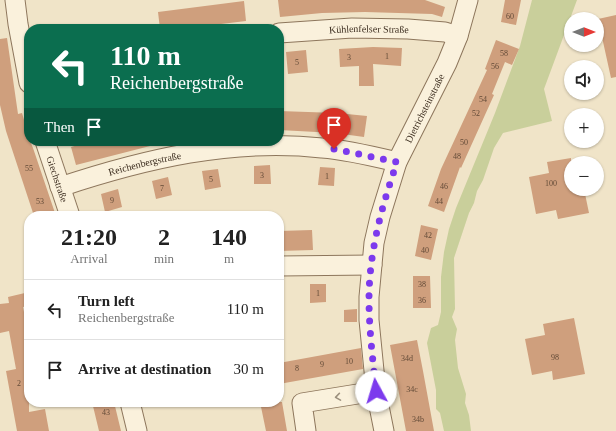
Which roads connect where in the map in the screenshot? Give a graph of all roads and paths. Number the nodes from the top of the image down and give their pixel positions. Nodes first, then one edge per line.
1 (15, 0) edge
2 (468, 0) edge
3 (284, 33) edge
4 (458, 36) junction
5 (24, 56) edge
6 (47, 146) edge
7 (248, 146) edge
8 (281, 146) edge
9 (397, 162) junction
10 (60, 187) junction
11 (68, 211) edge
12 (372, 265) junction
13 (284, 266) edge
14 (376, 391) junction
15 (131, 407) edge
16 (137, 431) edge
17 (306, 431) edge
18 (384, 431) edge

1 - 5 street
2 - 4 street, Dietrichsteinstraße
3 - 4 street, Kühlenfelser Straße
4 - 9 street, Dietrichsteinstraße
6 - 10 street, Giechstraße
7 - 10 street, Reichenbergstraße
8 - 9 street, Reichenbergstraße
9 - 12 street, Dietrichsteinstraße
10 - 11 street, Giechstraße
12 - 13 street
12 - 14 street, Dietrichsteinstraße
14 -> 17 street
14 - 18 street, Dietrichsteinstraße
15 - 16 street

